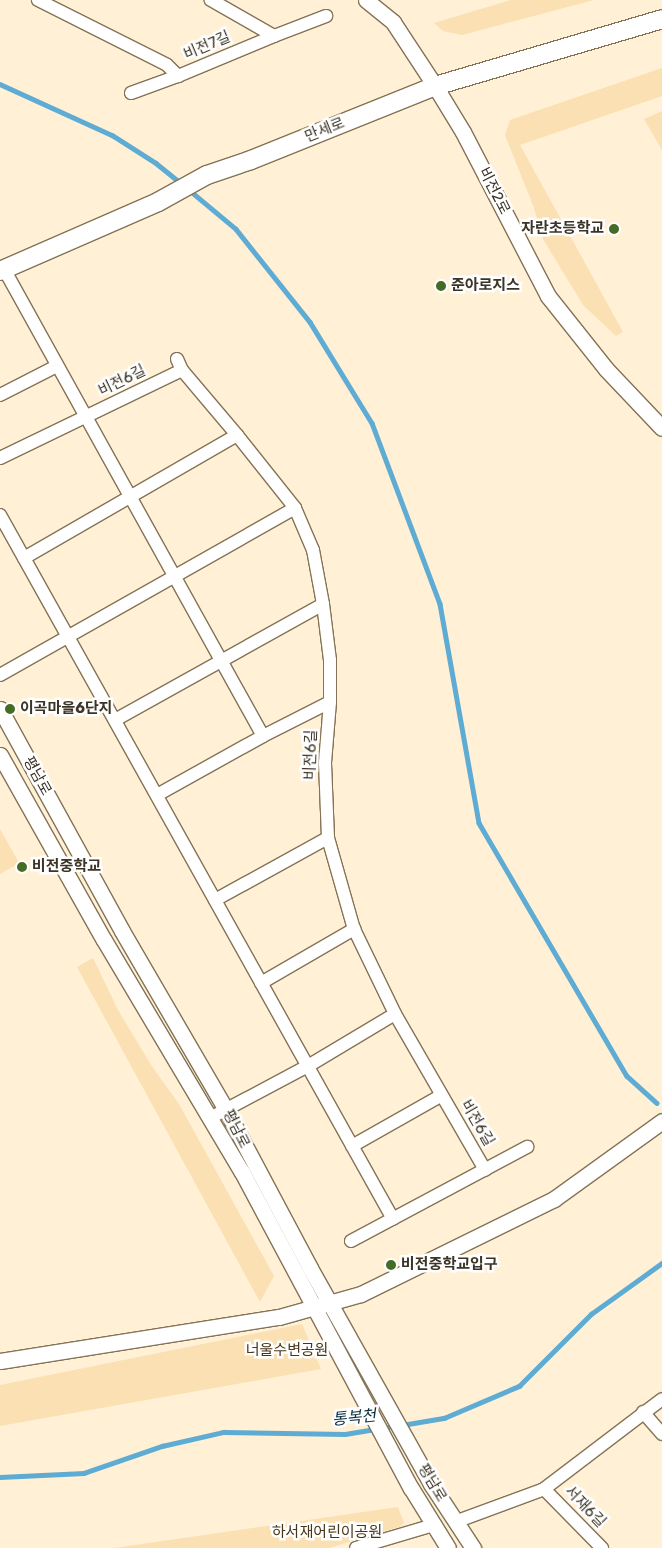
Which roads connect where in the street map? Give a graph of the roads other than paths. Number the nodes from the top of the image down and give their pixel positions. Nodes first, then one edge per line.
1 (38, 0) edge
2 (211, 0) edge
3 (366, 0) edge
4 (326, 16) dead end
5 (662, 19) edge
6 (274, 36) junction
7 (178, 76) junction
8 (435, 86) junction
9 (131, 93) dead end
10 (2, 270) edge
11 (57, 366) junction
12 (0, 394) edge
13 (86, 417) junction
14 (662, 428) edge
15 (238, 435) junction
16 (0, 458) edge
17 (130, 497) junction
18 (295, 508) junction
19 (0, 515) edge
20 (24, 558) junction
21 (174, 575) junction
22 (323, 604) junction
23 (67, 635) junction
24 (221, 661) junction
25 (0, 675) edge
26 (330, 702) junction
27 (0, 709) edge
28 (115, 720) junction
29 (263, 736) junction
30 (0, 755) edge
31 (157, 795) junction
32 (328, 838) junction
33 (215, 900) junction
34 (354, 929) junction
35 (261, 983) junction
36 (395, 1014) junction
37 (308, 1066) junction
38 (442, 1096) junction
39 (225, 1108) junction
40 (210, 1118) junction
41 (662, 1121) edge
42 (352, 1146) junction
43 (528, 1147) dead end
44 (485, 1170) junction
45 (393, 1219) junction
46 (351, 1241) dead end
47 (331, 1303) junction
48 (314, 1306) junction
49 (0, 1361) edge
50 (662, 1399) edge
51 (643, 1412) junction
52 (662, 1434) edge
53 (544, 1489) junction
54 (456, 1522) junction
55 (433, 1525) junction
56 (356, 1548) edge
57 (448, 1548) edge
58 (473, 1548) edge
59 (602, 1548) edge

1 - 7 street, 비전7길
2 - 6 street, 비전7길
3 - 8 street, 비전2로
4 - 6 street
5 - 8 main road, 만세로
6 - 7 street, 비전7길
7 - 9 street
8 - 10 main road, 만세로
8 - 14 street, 비전2로
10 - 11 street
11 - 12 street
11 - 13 street
13 - 15 street, 비전6길
13 - 16 street, 비전6길
13 - 17 street
15 - 17 street
15 - 18 street, 비전6길
17 - 20 street
17 - 21 street
18 - 21 street
18 - 22 street, 비전6길
19 - 20 street
20 - 23 street
21 - 23 street
21 - 24 street
22 - 24 street
22 - 26 street, 비전6길
23 - 25 street
23 - 28 street
24 - 28 street
24 - 29 street
26 - 29 street, 비전6길
26 - 32 street, 비전6길
27 - 39 street, 평남로
28 - 31 street
29 - 31 street, 비전6길
30 - 40 street, 평남로
31 - 33 street
32 - 33 street
32 - 34 street, 비전6길
33 - 35 street
34 - 35 street
34 - 36 street, 비전6길
35 - 37 street
36 - 37 street
36 - 38 street, 비전6길
37 - 39 street
37 - 42 street
38 - 42 street
38 - 44 street, 비전6길
39 - 40 street
39 - 47 street, 평남로
40 - 48 street, 평남로
41 - 47 street
42 - 45 street
43 - 44 street
44 - 45 street, 비전6길
45 - 46 street, 비전6길
47 - 48 street
47 - 54 street, 평남로
48 - 49 street
48 - 55 street, 평남로
50 - 51 street
51 - 52 street
51 - 53 street
53 - 54 street
53 - 59 street, 서재6길
54 - 58 street, 평남로
55 - 56 street
55 - 57 street, 평남로

